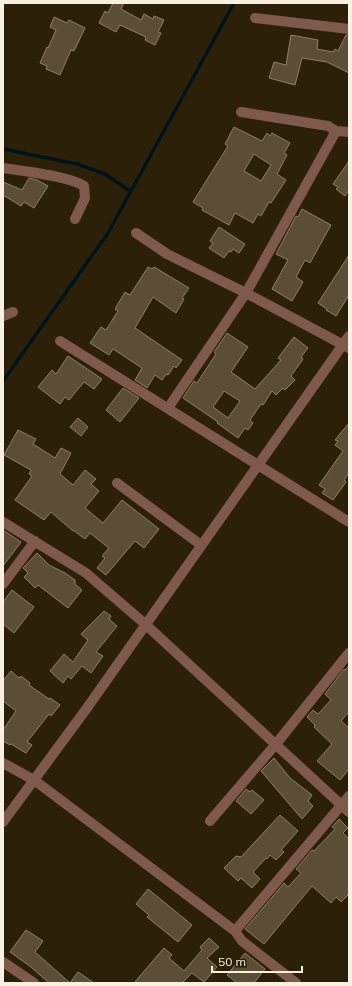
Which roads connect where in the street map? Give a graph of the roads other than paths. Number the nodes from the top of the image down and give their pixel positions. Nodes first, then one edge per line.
1 (255, 18) dead end
2 (349, 29) edge
3 (241, 112) dead end
4 (336, 131) junction
5 (349, 132) edge
6 (3, 168) edge
7 (75, 218) dead end
8 (136, 233) dead end
9 (246, 293) junction
10 (13, 312) dead end
11 (3, 316) edge
12 (60, 341) dead end
13 (347, 343) edge
14 (168, 408) junction
15 (258, 465) junction
16 (117, 484) dead end
17 (349, 521) edge
18 (3, 522) edge
19 (35, 541) junction
20 (201, 545) junction
21 (3, 584) edge
22 (146, 624) junction
23 (349, 653) edge
24 (276, 744) junction
25 (3, 763) edge
26 (34, 780) junction
27 (349, 796) edge
28 (345, 809) edge
29 (210, 821) dead end
30 (3, 822) edge
31 (235, 931) junction
32 (3, 962) edge
33 (34, 983) edge
34 (296, 983) edge

1 - 2 street
3 - 4 street
4 - 5 street
4 - 9 street
6 - 7 street
8 - 9 street
9 - 13 street
9 - 14 street
10 - 11 street
12 - 14 street
13 - 15 street
14 - 15 street
15 - 17 street
15 - 20 street
16 - 20 street
18 - 19 street
19 - 21 street
19 - 22 street
20 - 22 street
22 - 24 street
22 - 26 street
23 - 24 street
24 - 28 street
24 - 29 street
25 - 26 street
26 - 30 street
26 - 31 street
27 - 28 street
28 - 31 street
31 - 34 street
32 - 33 street

